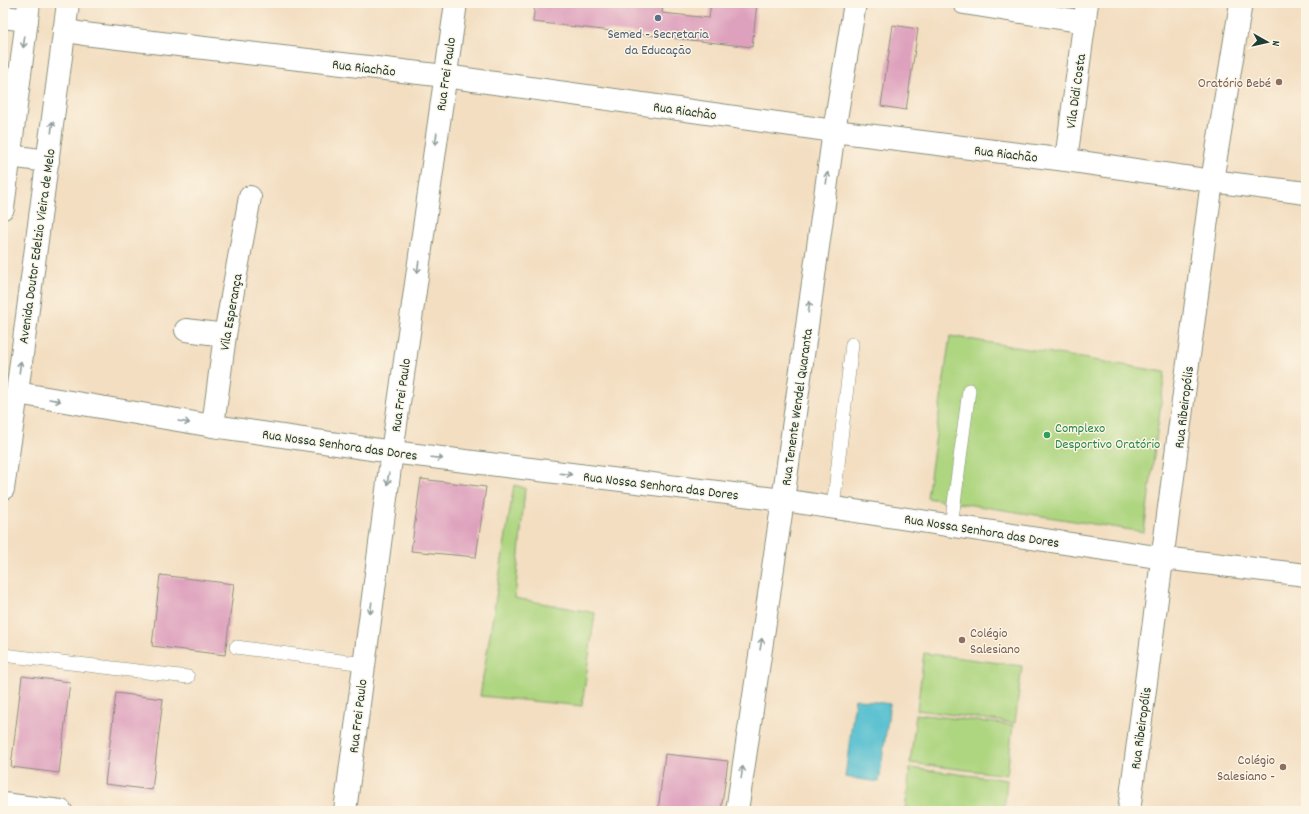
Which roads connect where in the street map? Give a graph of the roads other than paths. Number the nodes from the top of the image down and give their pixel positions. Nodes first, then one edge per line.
1 (68, 3) edge
2 (456, 3) edge
3 (855, 3) edge
4 (964, 3) edge
5 (1241, 3) edge
6 (28, 11) edge
7 (1086, 13) edge
8 (3, 17) edge
9 (64, 30) junction
10 (445, 76) junction
11 (834, 131) junction
12 (9, 156) junction
13 (1066, 160) junction
14 (48, 161) junction
15 (1212, 182) junction
16 (1306, 193) edge
17 (250, 197) dead end
18 (3, 208) edge
19 (186, 330) dead end
20 (226, 334) junction
21 (852, 344) dead end
22 (969, 390) dead end
23 (17, 393) junction
24 (213, 426) junction
25 (392, 452) junction
26 (3, 489) edge
27 (783, 500) junction
28 (833, 508) junction
29 (951, 526) junction
30 (1163, 558) junction
31 (1306, 575) edge
32 (236, 648) dead end
33 (3, 655) edge
34 (364, 664) junction
35 (188, 677) dead end
36 (3, 804) edge
37 (61, 811) edge
38 (345, 811) edge
39 (737, 811) edge
40 (1129, 811) edge

1 - 9 street, Avenida Doutor Edelzio Vieira de Melo
2 - 10 street, Rua Frei Paulo
3 - 11 street, Rua Tenente Wendel Quaranta
4 - 7 street, Vila Didi Costa
5 - 15 street, Rua Ribeiropólis
6 - 8 street
6 -> 12 street
7 - 13 street, Vila Didi Costa
9 - 10 street, Rua Riachão
14 -> 9 street, Avenida Doutor Edelzio Vieira de Melo
10 - 11 street, Rua Riachão
10 -> 25 street, Rua Frei Paulo
11 - 13 street, Rua Riachão
27 -> 11 street, Rua Tenente Wendel Quaranta
12 - 14 street
12 - 18 street
13 - 15 street, Rua Riachão
23 -> 14 street, Avenida Doutor Edelzio Vieira de Melo
15 - 16 street, Rua Riachão
15 - 30 street, Rua Ribeiropólis
17 - 20 street, Vila Esperança
19 - 20 street
20 - 24 street, Vila Esperança
21 - 28 lane
22 - 29 lane
23 -> 24 street, Rua Nossa Senhora das Dores
23 - 26 street, Avenida Doutor Edelzio Vieira de Melo
24 - 25 street, Rua Nossa Senhora das Dores
25 -> 27 street, Rua Nossa Senhora das Dores
25 -> 34 street, Rua Frei Paulo
27 - 28 street, Rua Nossa Senhora das Dores
39 -> 27 street, Rua Tenente Wendel Quaranta
28 - 29 street, Rua Nossa Senhora das Dores
29 - 30 street, Rua Nossa Senhora das Dores
30 - 31 street, Rua Nossa Senhora das Dores
30 - 40 street, Rua Ribeiropólis
32 - 34 lane
33 - 35 lane
34 - 38 street, Rua Frei Paulo
36 - 37 street

